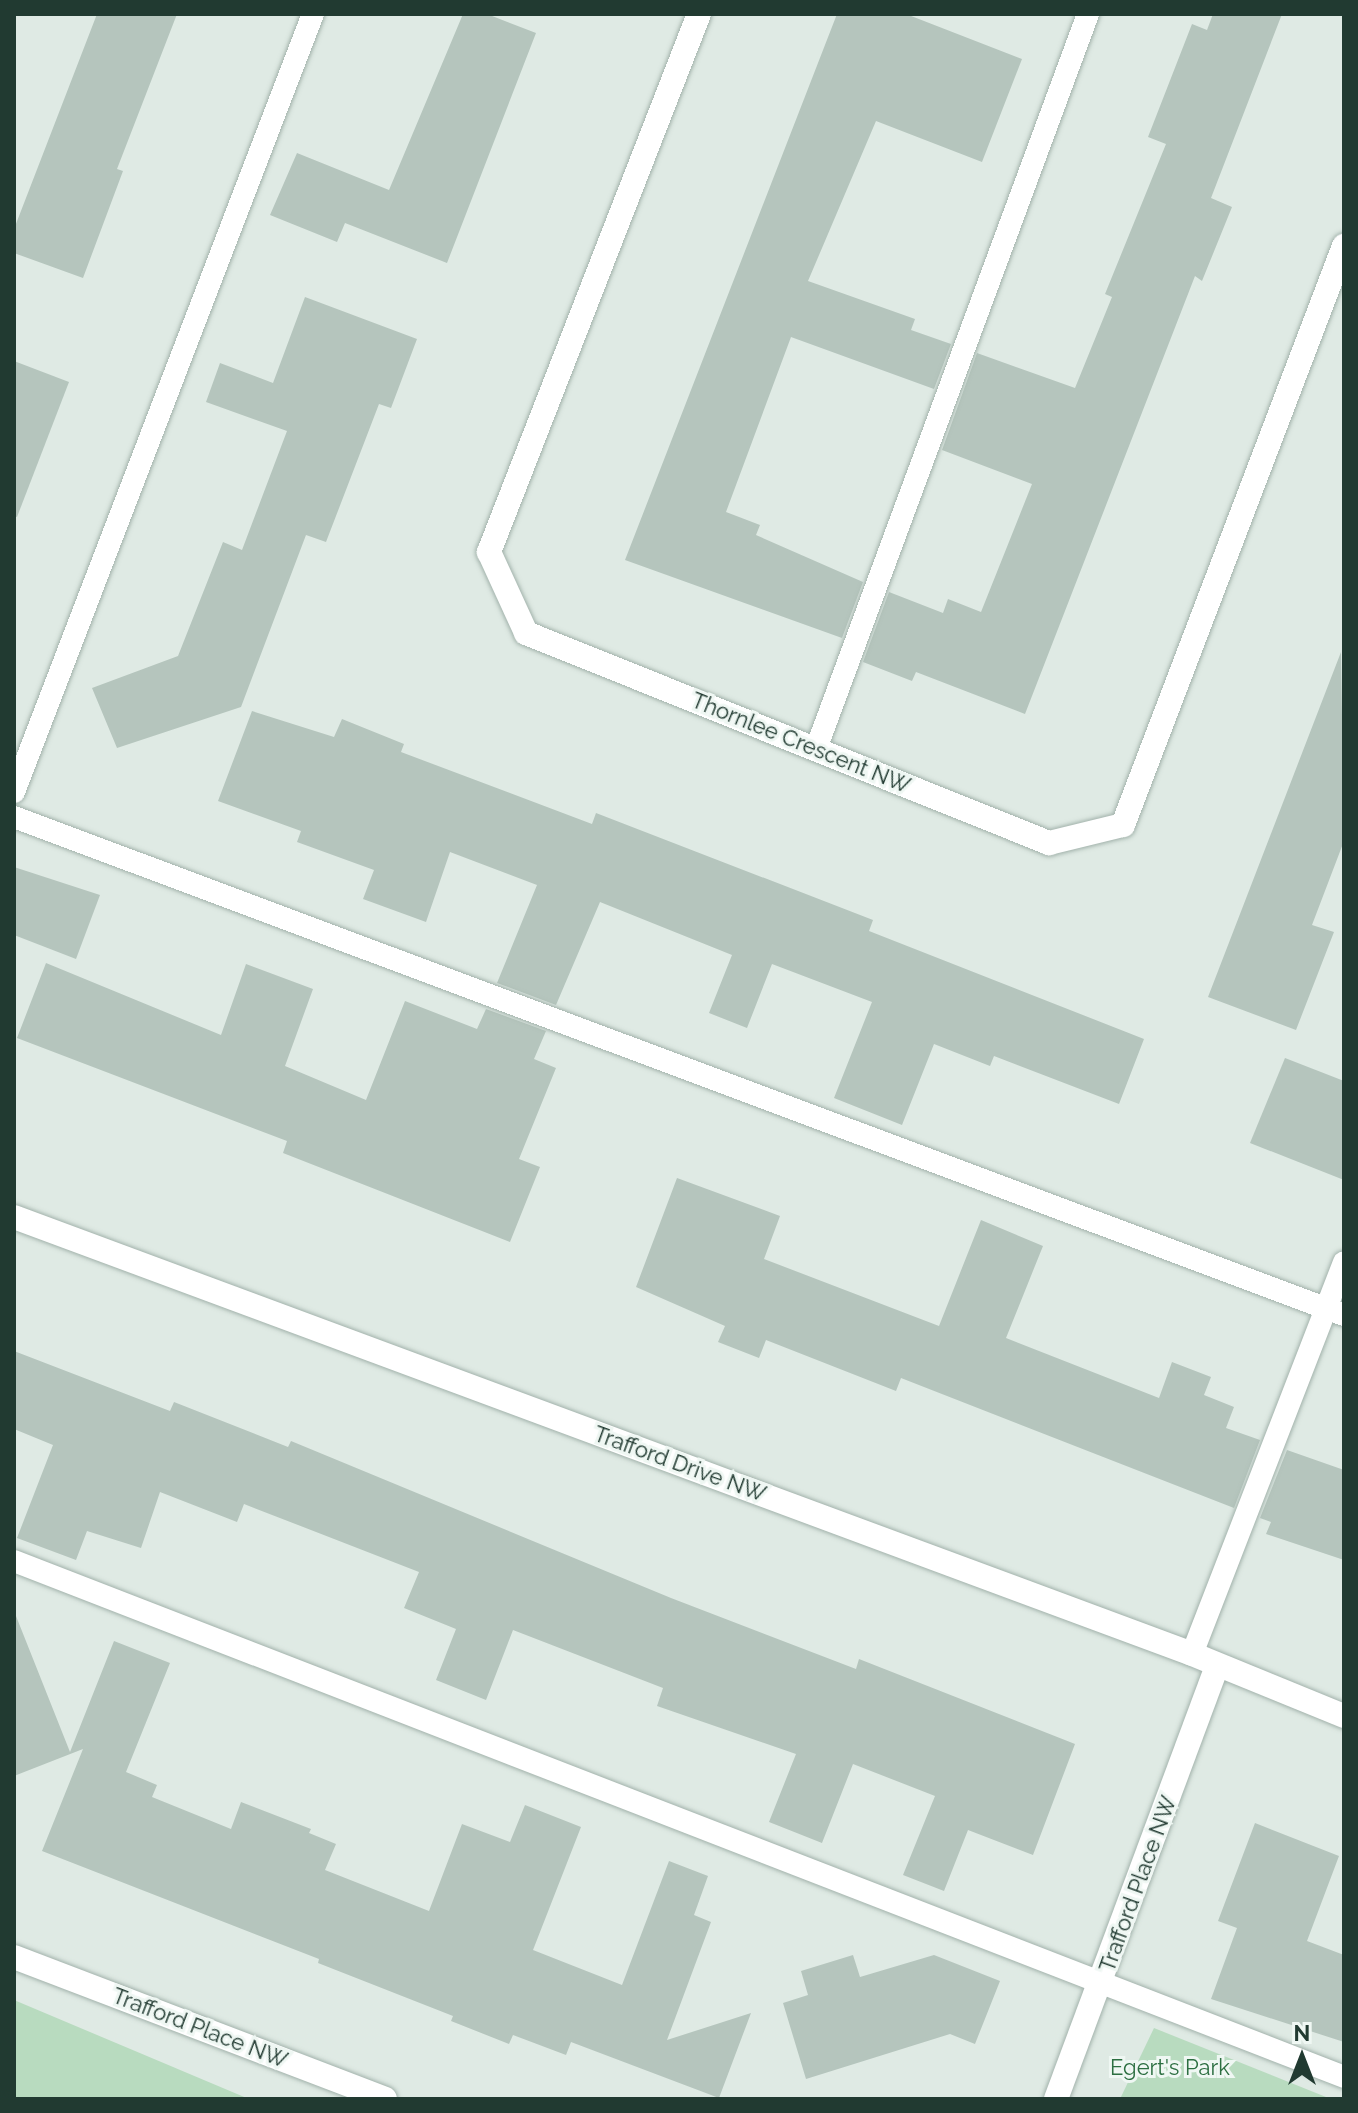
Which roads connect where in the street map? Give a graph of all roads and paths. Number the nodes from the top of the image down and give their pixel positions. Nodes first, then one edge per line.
1 (313, 14) edge
2 (699, 14) edge
3 (1088, 14) edge
4 (1344, 246) edge
5 (816, 749) junction
6 (14, 792) edge
7 (14, 817) edge
8 (14, 1217) edge
9 (1344, 1263) edge
10 (1336, 1312) edge
11 (14, 1561) edge
12 (1192, 1654) junction
13 (1217, 1667) junction
14 (1344, 1716) edge
15 (14, 1957) edge
16 (1104, 1980) junction
17 (1344, 2077) edge
18 (385, 2099) edge
19 (1056, 2099) edge

1 - 6 lane
2 - 5 street, Thornlee Crescent NW
3 - 5 lane
4 - 5 street, Thornlee Crescent NW
7 - 10 lane
8 - 12 street, Trafford Drive NW
9 - 10 lane
10 - 12 lane
11 - 16 lane
12 - 13 street, Trafford Drive NW
13 - 14 street, Trafford Drive NW
13 - 16 street, Trafford Place NW
15 - 18 street, Trafford Place NW
16 - 17 lane
16 - 19 street, Trafford Place NW

